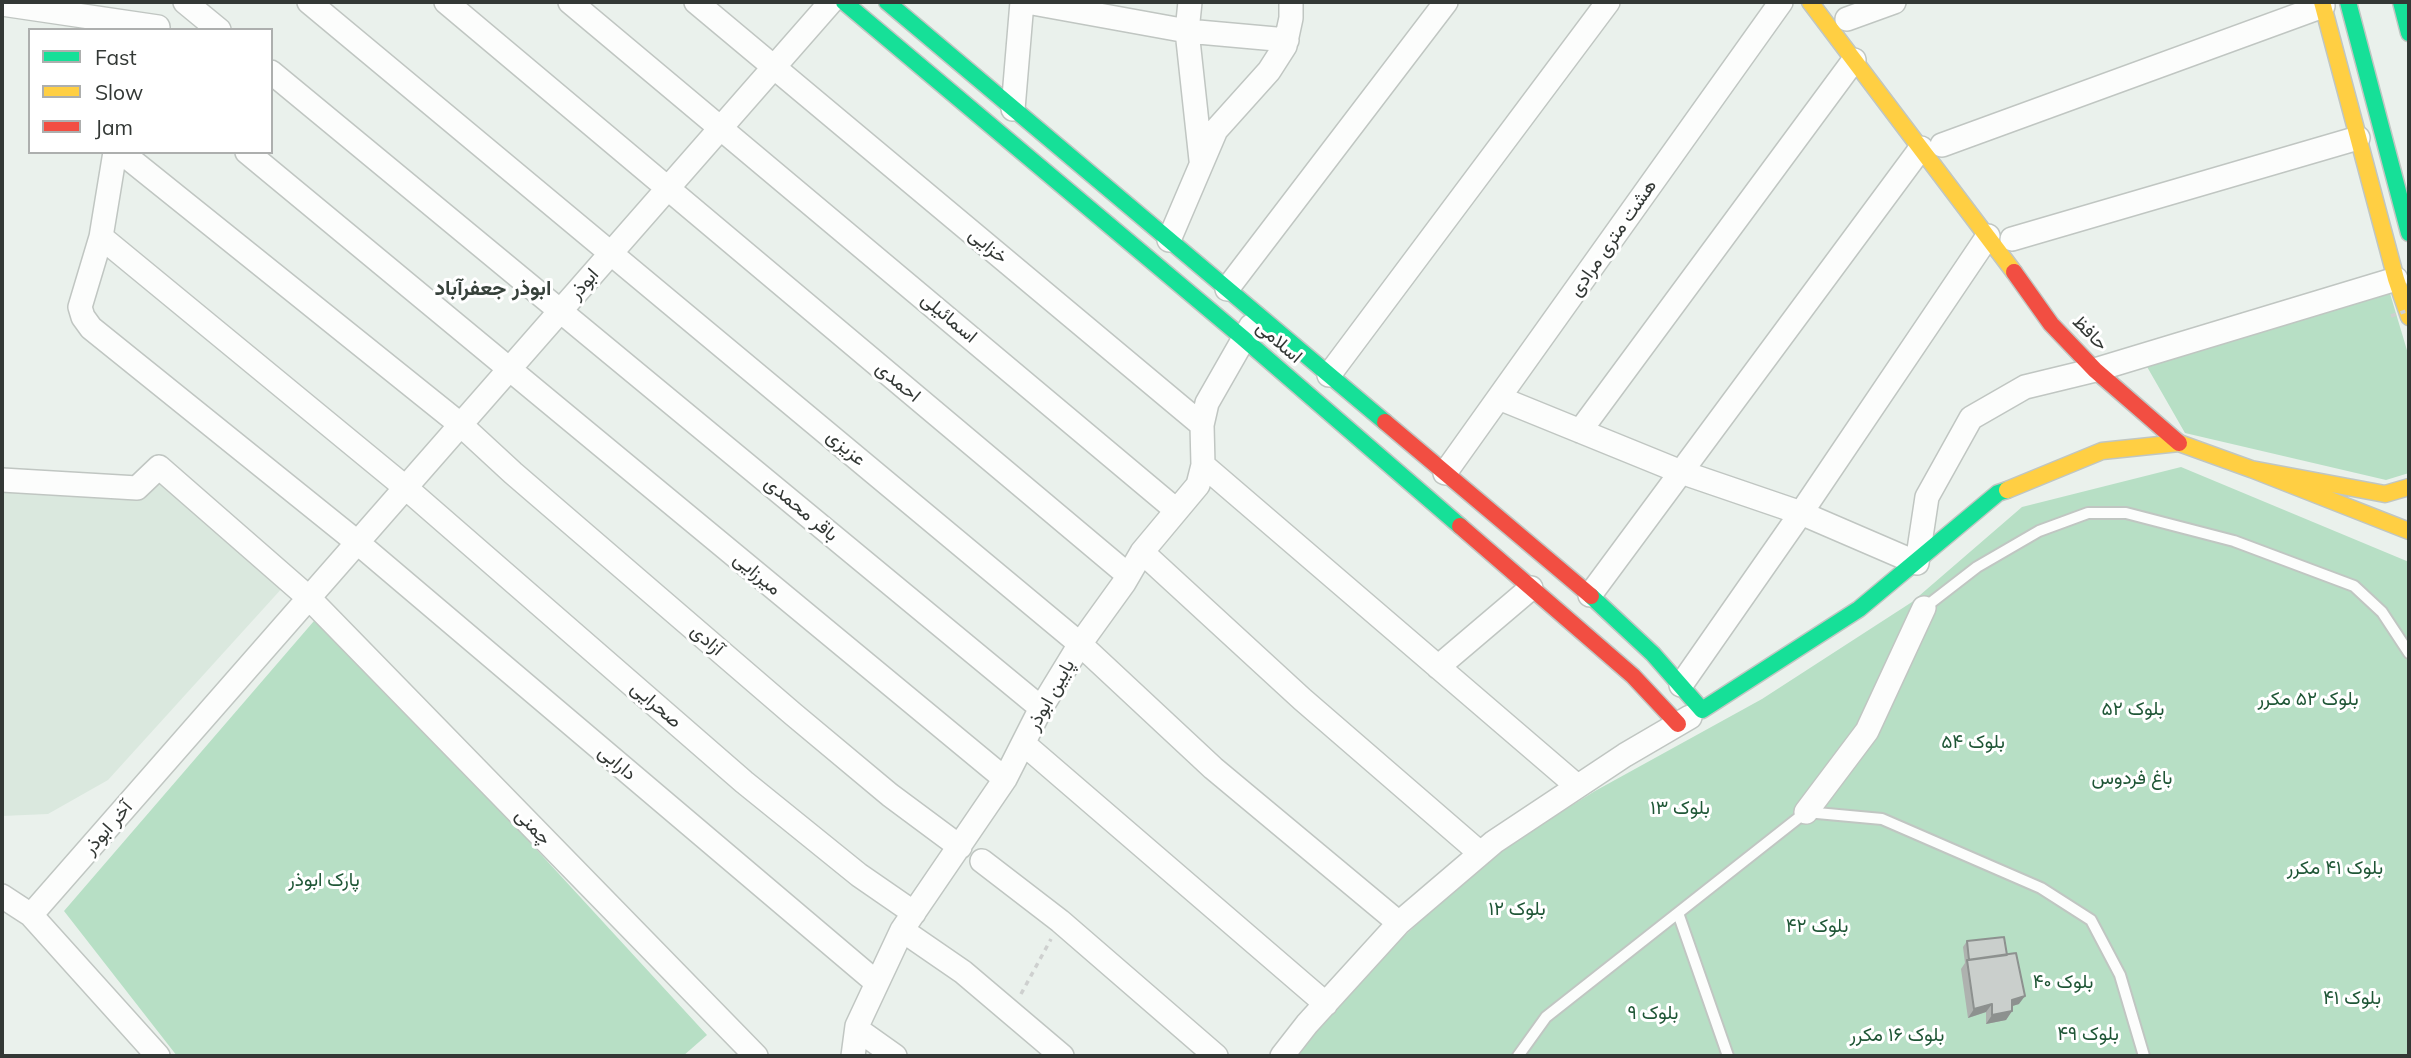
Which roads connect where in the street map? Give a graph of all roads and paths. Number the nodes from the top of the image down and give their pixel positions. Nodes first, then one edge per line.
1 (172, 2) edge
2 (185, 2) edge
3 (309, 2) edge
4 (446, 2) edge
5 (570, 2) edge
6 (696, 2) edge
7 (831, 2) edge
8 (844, 2) edge
9 (887, 2) edge
10 (1025, 2) edge
11 (1190, 2) edge
12 (1291, 2) edge
13 (1608, 2) edge
14 (1781, 2) edge
15 (1810, 2) edge
16 (1894, 2) edge
17 (2348, 2) edge
18 (2401, 2) edge
19 (2, 4) edge
20 (1441, 4) edge
21 (2322, 4) edge
22 (1847, 19) dead end
23 (152, 28) edge
24 (159, 28) edge
25 (217, 28) edge
26 (1188, 31) junction
27 (2409, 33) edge
28 (1287, 40) junction
29 (1854, 60) junction
30 (774, 67) junction
31 (273, 74) edge
32 (1013, 108) junction
33 (722, 127) junction
34 (2358, 138) junction
35 (1936, 145) junction
36 (116, 154) edge
37 (123, 154) edge
38 (249, 154) edge
39 (1201, 163) junction
40 (668, 188) junction
41 (2409, 233) edge
42 (101, 237) junction
43 (2006, 238) junction
44 (1169, 240) junction
45 (611, 253) junction
46 (2396, 279) junction
47 (1227, 289) junction
48 (561, 310) junction
49 (2409, 310) edge
50 (1259, 316) junction
51 (2392, 316) dead end
52 (2409, 317) edge
53 (2074, 325) dead end
54 (1243, 338) junction
55 (509, 369) junction
56 (2095, 370) junction
57 (1329, 375) junction
58 (1499, 398) junction
59 (461, 425) junction
60 (1202, 425) junction
61 (1580, 431) junction
62 (2179, 443) junction
63 (1203, 465) junction
64 (2251, 469) junction
65 (1681, 472) junction
66 (1445, 473) junction
67 (2, 480) edge
68 (2409, 487) edge
69 (406, 488) junction
70 (1176, 510) junction
71 (1801, 513) junction
72 (2409, 531) edge
73 (358, 543) junction
74 (1142, 552) junction
75 (1917, 563) junction
76 (1128, 575) junction
77 (1531, 588) junction
78 (1590, 595) junction
79 (309, 598) junction
80 (1924, 608) joint
81 (1080, 643) junction
82 (2409, 653) edge
83 (1438, 667) junction
84 (1681, 684) junction
85 (1041, 708) junction
86 (1702, 710) junction
87 (1678, 724) junction
88 (1024, 744) junction
89 (1005, 779) junction
90 (1577, 786) junction
91 (1806, 812) junction
92 (960, 847) junction
93 (1480, 853) junction
94 (982, 861) dead end
95 (2, 896) edge
96 (1678, 913) junction
97 (31, 915) junction
98 (908, 922) junction
99 (1060, 922) junction
100 (1399, 923) junction
101 (877, 983) junction
102 (1326, 1003) junction
103 (1011, 1013) junction
104 (857, 1029) junction
105 (158, 1056) edge
106 (756, 1056) edge
107 (853, 1056) edge
108 (895, 1056) edge
109 (1062, 1056) edge
110 (1216, 1056) edge
111 (1282, 1056) edge
112 (1518, 1056) edge
113 (1728, 1056) edge
114 (2144, 1056) edge

1 - 24 street
2 - 25 street
3 - 45 street, عزیزی
4 - 40 street, احمدی
5 - 33 street, اسمائیلی
6 - 30 street, خزایی
7 - 30 street, ابوذر
8 - 54 main road, اسلامی
9 - 32 main road, اسلامی
10 - 26 street
10 - 32 street
11 - 26 street
12 - 28 street
13 - 57 street
14 - 58 street, هشت متری مرادی
15 - 29 main road, حافظ
16 - 22 street
17 - 41 main road
18 - 27 main road
19 - 23 street
20 - 47 street
21 - 34 main road
21 - 35 street
26 - 28 street
26 - 39 street
28 - 39 street
29 - 35 main road, حافظ
29 - 61 street
30 - 33 street, ابوذر
30 - 60 street, خزایی
31 - 48 street, باقر محمدی
32 - 44 main road, اسلامی
33 - 40 street, ابوذر
33 - 70 street, اسمائیلی
34 - 43 street
34 - 46 main road
35 - 43 main road, حافظ
35 - 65 street
36 - 42 street
37 - 59 street, آزادی
38 - 55 street, میرزایی
39 - 44 street
40 - 45 street, ابوذر
40 - 76 street, احمدی
42 - 69 street, صحرایی
42 - 73 street, دارابی
43 - 56 main road, حافظ
43 - 71 street
44 - 47 main road, اسلامی
45 - 48 street, ابوذر
45 - 81 street, عزیزی
46 - 52 main road
46 - 56 street
47 - 50 main road, اسلامی
48 - 55 street, ابوذر
48 - 85 street, باقر محمدی
49 - 51 path, bridge
50 - 54 street, پایین ابوذر
50 - 57 main road, اسلامی
53 - 56 main road, حافظ
54 - 60 street, پایین ابوذر
54 - 77 main road, اسلامی
55 - 59 street, ابوذر
55 - 89 street, میرزایی
56 - 62 main road
56 - 75 street
57 - 66 main road, اسلامی
58 - 61 street
58 - 66 street, هشت متری مرادی
59 - 69 street, ابوذر
59 - 92 street, آزادی
60 - 63 street, پایین ابوذر
61 - 65 street
62 - 64 main road
62 - 75 main road
63 - 70 street, پایین ابوذر
63 - 83 street
64 - 68 main road
64 - 72 main road
65 - 71 street
65 - 78 street
66 - 78 main road, اسلامی
67 - 79 street, چمنی
69 - 73 street, ابوذر
69 - 98 street, صحرایی
70 - 74 street, پایین ابوذر
71 - 75 street
71 - 84 street
73 - 79 street, ابوذر
73 - 101 street, دارابی
74 - 76 street, پایین ابوذر
74 - 93 street
75 - 86 main road
76 - 81 street, پایین ابوذر
77 - 83 street
77 - 87 main road, اسلامی
78 - 84 main road, اسلامی
79 - 97 street, آخر ابوذر
79 - 106 street, چمنی
80 - 82 lane
80 - 91 street
81 - 85 street, پایین ابوذر
81 - 100 street, عزیزی
83 - 90 street
84 - 86 main road, اسلامی
85 - 88 street, پایین ابوذر
86 - 87 street
87 - 90 street
88 - 89 street, پایین ابوذر
88 - 102 street
89 - 92 street, پایین ابوذر
90 - 93 street
91 - 96 lane
91 - 114 lane
92 - 98 street, پایین ابوذر
93 - 100 street
94 - 99 street
95 - 97 street
96 - 112 lane
96 - 113 lane
97 - 105 street
98 - 101 street, پایین ابوذر
98 - 103 street, صحرایی
99 - 103 path
99 - 110 street
100 - 102 street
101 - 104 street, پایین ابوذر
102 - 111 street
103 - 109 street, صحرایی
104 - 107 street, پایین ابوذر
104 - 108 street

